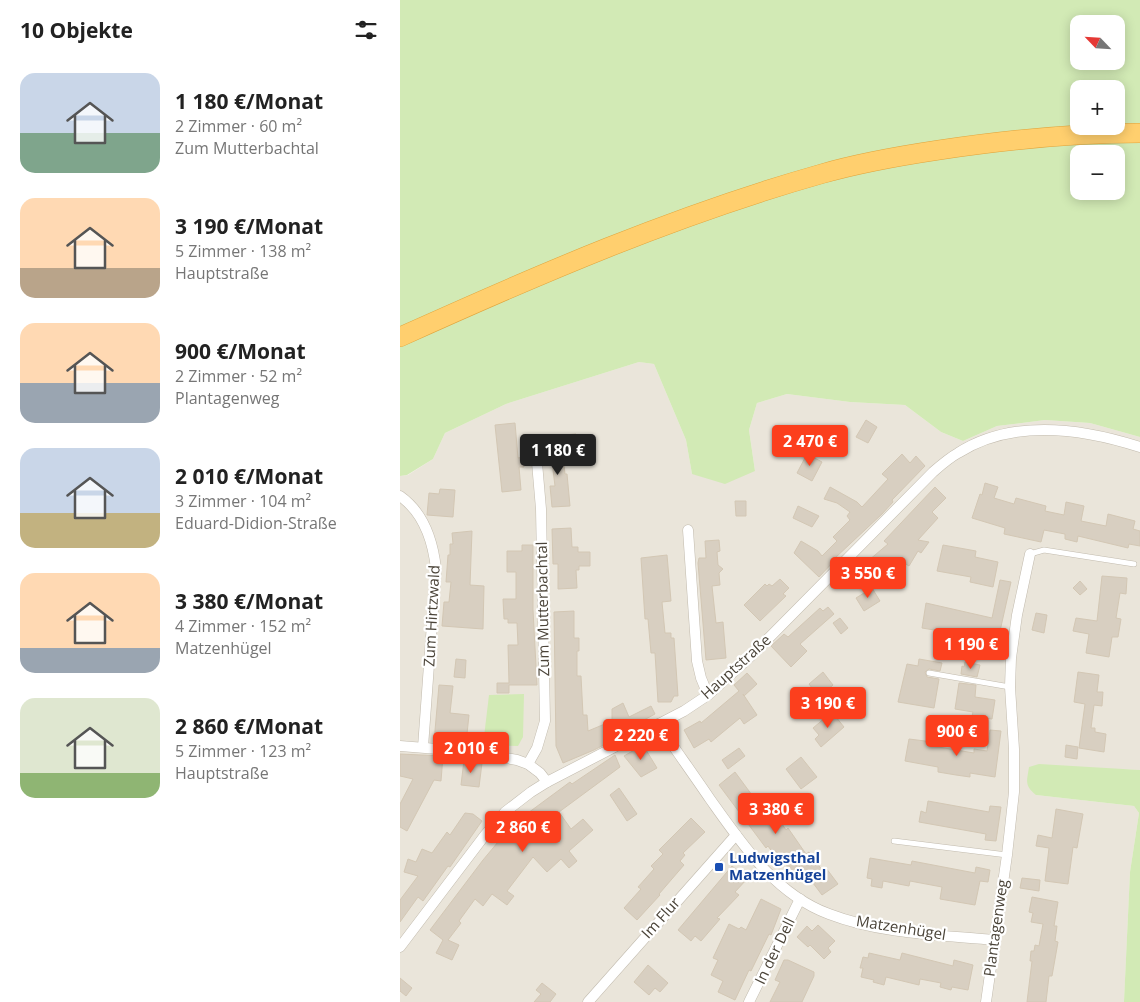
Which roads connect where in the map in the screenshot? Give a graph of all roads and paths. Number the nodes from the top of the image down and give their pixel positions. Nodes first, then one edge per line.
1 (1140, 133) edge
2 (400, 336) edge
3 (1140, 447) edge
4 (536, 451) dead end
5 (400, 496) edge
6 (688, 530) dead end
7 (1030, 554) joint
8 (1134, 564) dead end
9 (929, 673) dead end
10 (1010, 687) junction
11 (708, 695) junction
12 (658, 724) junction
13 (400, 746) edge
14 (423, 747) junction
15 (528, 764) junction
16 (547, 782) junction
17 (736, 836) junction
18 (894, 841) dead end
19 (1007, 855) junction
20 (800, 899) junction
21 (994, 940) junction
22 (400, 947) edge
23 (588, 1002) edge
24 (749, 1002) edge
25 (986, 1002) edge

1 - 2 highway
3 - 11 street, Hauptstraße
4 - 15 street, Zum Mutterbachtal
5 - 14 street, Zum Hirtzwald
6 - 11 street
7 - 8 lane, Plantagenweg
7 - 10 street, Plantagenweg
9 - 10 lane
10 - 19 street, Plantagenweg
11 - 12 street, Hauptstraße
12 - 16 street, Hauptstraße
12 - 17 street, Matzenhügel
13 - 14 street
14 - 15 street
15 - 16 street
16 - 22 street, Hauptstraße
17 - 20 street, Matzenhügel
17 - 23 street, Im Flur
18 - 19 lane
19 - 21 street, Plantagenweg
20 - 21 street, Matzenhügel
20 - 24 street, In der Dell
21 - 25 street, Plantagenweg

